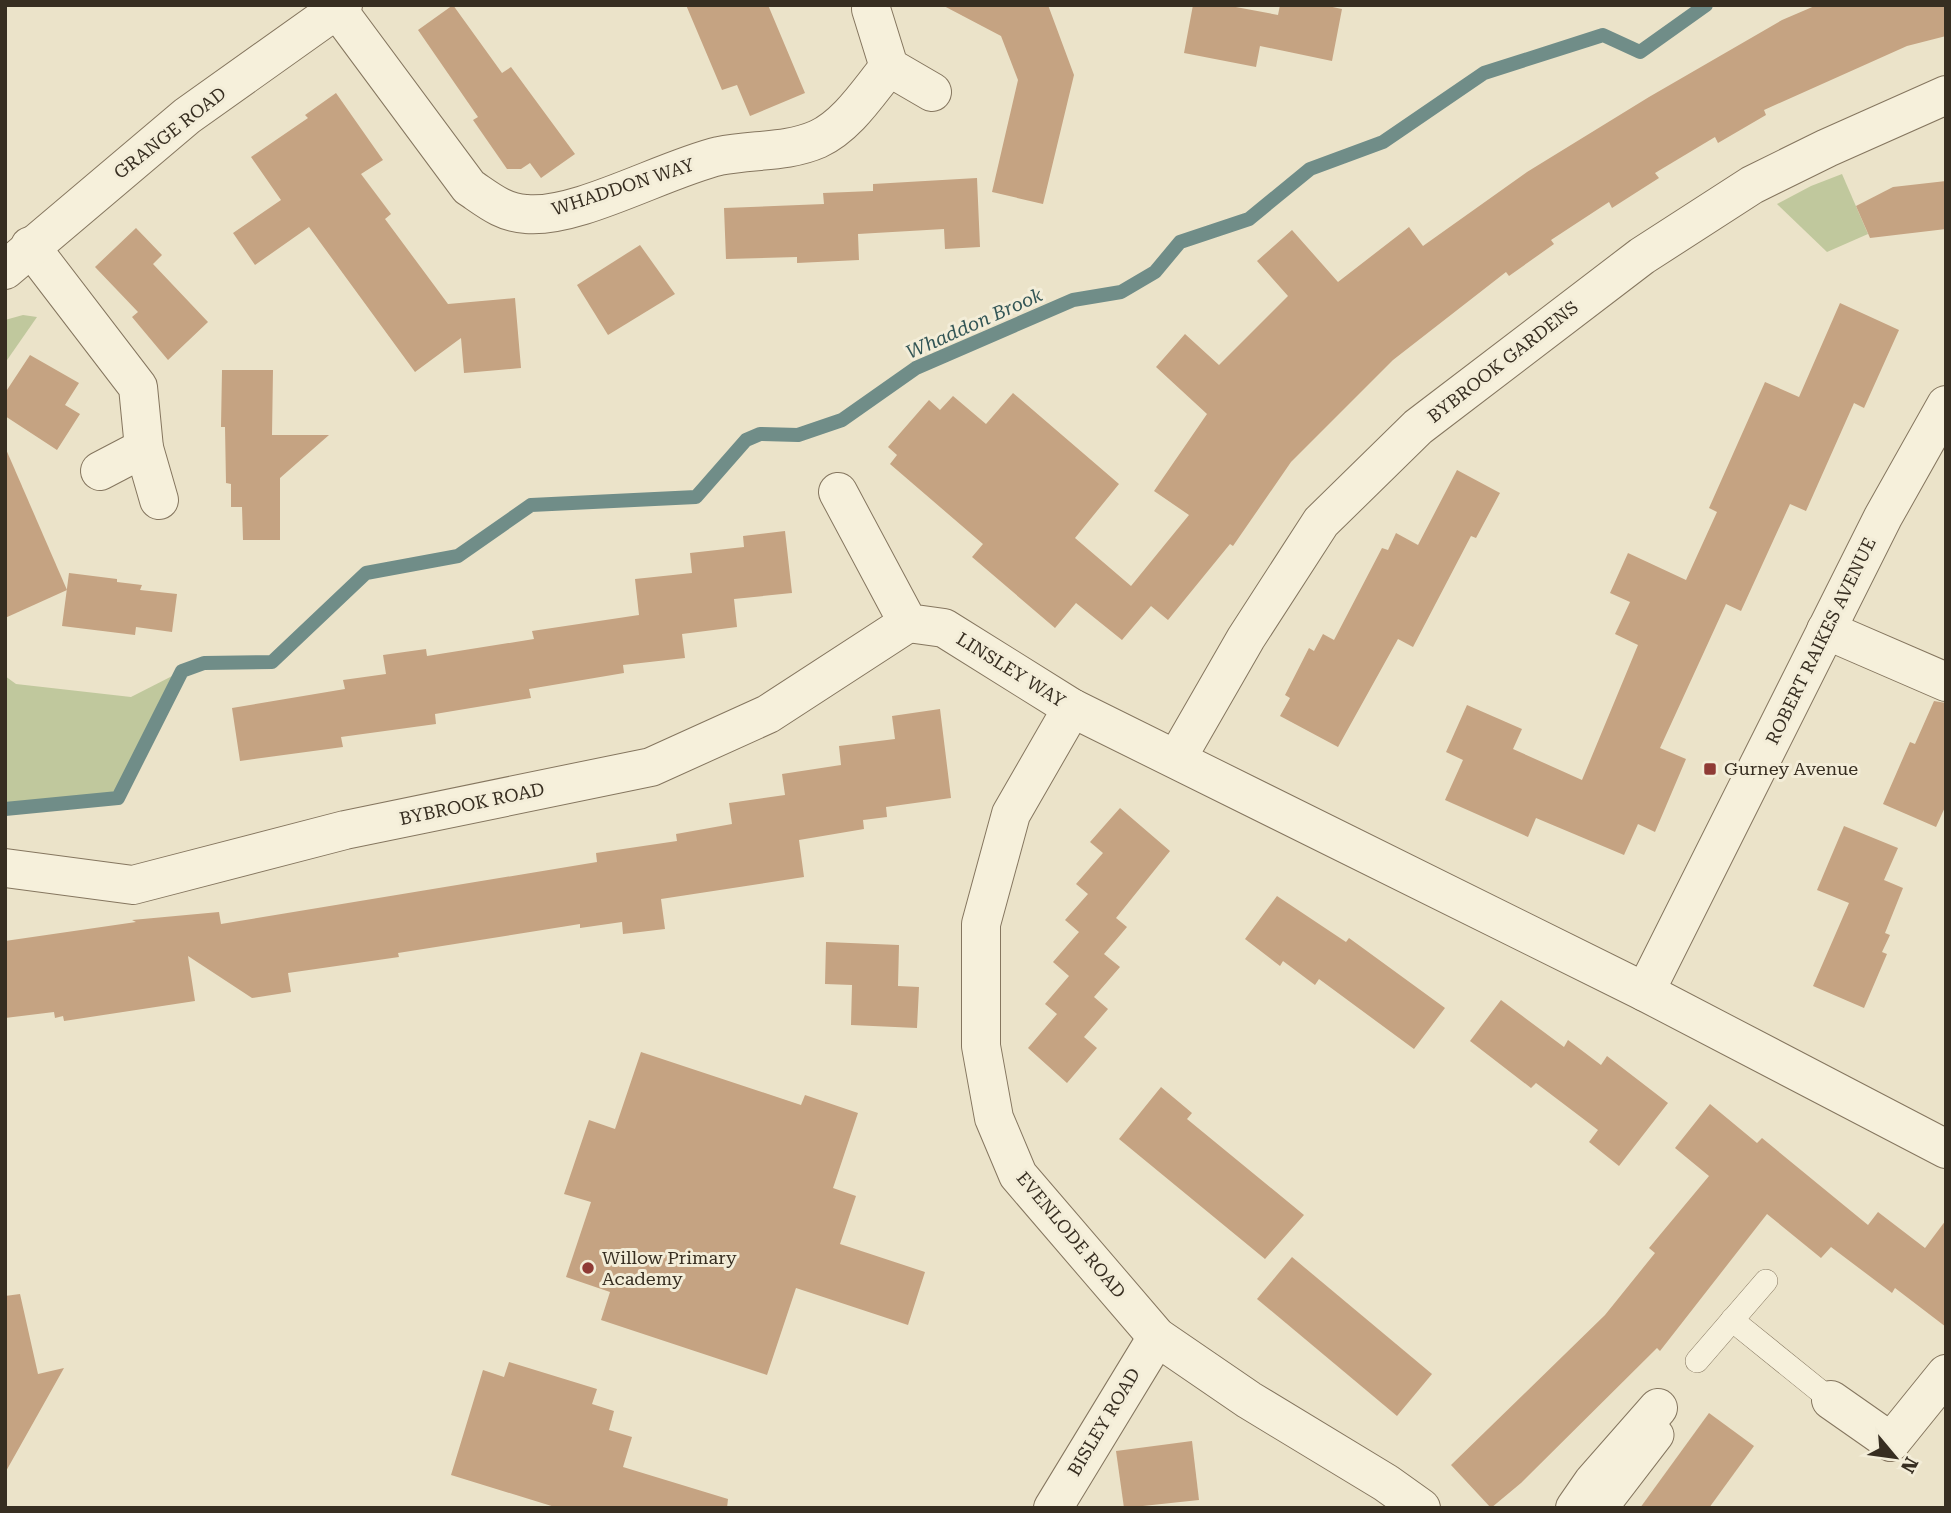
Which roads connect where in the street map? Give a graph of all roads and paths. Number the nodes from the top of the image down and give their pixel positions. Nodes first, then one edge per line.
1 (340, 7) edge
2 (870, 7) edge
3 (889, 67) junction
4 (932, 92) dead end
5 (1946, 95) edge
6 (18, 258) edge
7 (1946, 405) edge
8 (144, 448) junction
9 (100, 471) dead end
10 (838, 492) dead end
11 (159, 500) dead end
12 (908, 623) junction
13 (1826, 630) junction
14 (1946, 682) edge
15 (1072, 708) junction
16 (1177, 758) junction
17 (5, 868) edge
18 (1646, 992) junction
19 (1946, 1149) edge
20 (1766, 1281) dead end
21 (1732, 1320) junction
22 (1157, 1337) junction
23 (1697, 1361) dead end
24 (1946, 1374) edge
25 (1830, 1400) joint
26 (1658, 1421) joint
27 (1053, 1508) edge
28 (1421, 1508) edge
29 (1575, 1508) edge
30 (1601, 1508) edge

1 - 3 street, WHADDON WAY
1 - 6 street, GRANGE ROAD
2 - 3 street
3 - 4 street
5 - 16 street, BYBROOK GARDENS
6 - 8 street
7 - 13 street, ROBERT RAIKES AVENUE
8 - 9 street
8 - 11 street
10 - 12 street
12 - 15 street, LINSLEY WAY
12 - 17 street, BYBROOK ROAD
13 - 14 street
13 - 18 street, ROBERT RAIKES AVENUE
15 - 16 street, LINSLEY WAY
15 - 22 street, EVENLODE ROAD
16 - 18 street, LINSLEY WAY
18 - 19 street
20 - 21 lane
21 - 23 lane
21 - 25 lane
22 - 27 street, BISLEY ROAD
22 - 28 street, EVENLODE ROAD
24 - 25 street
26 - 29 street
26 - 30 street

